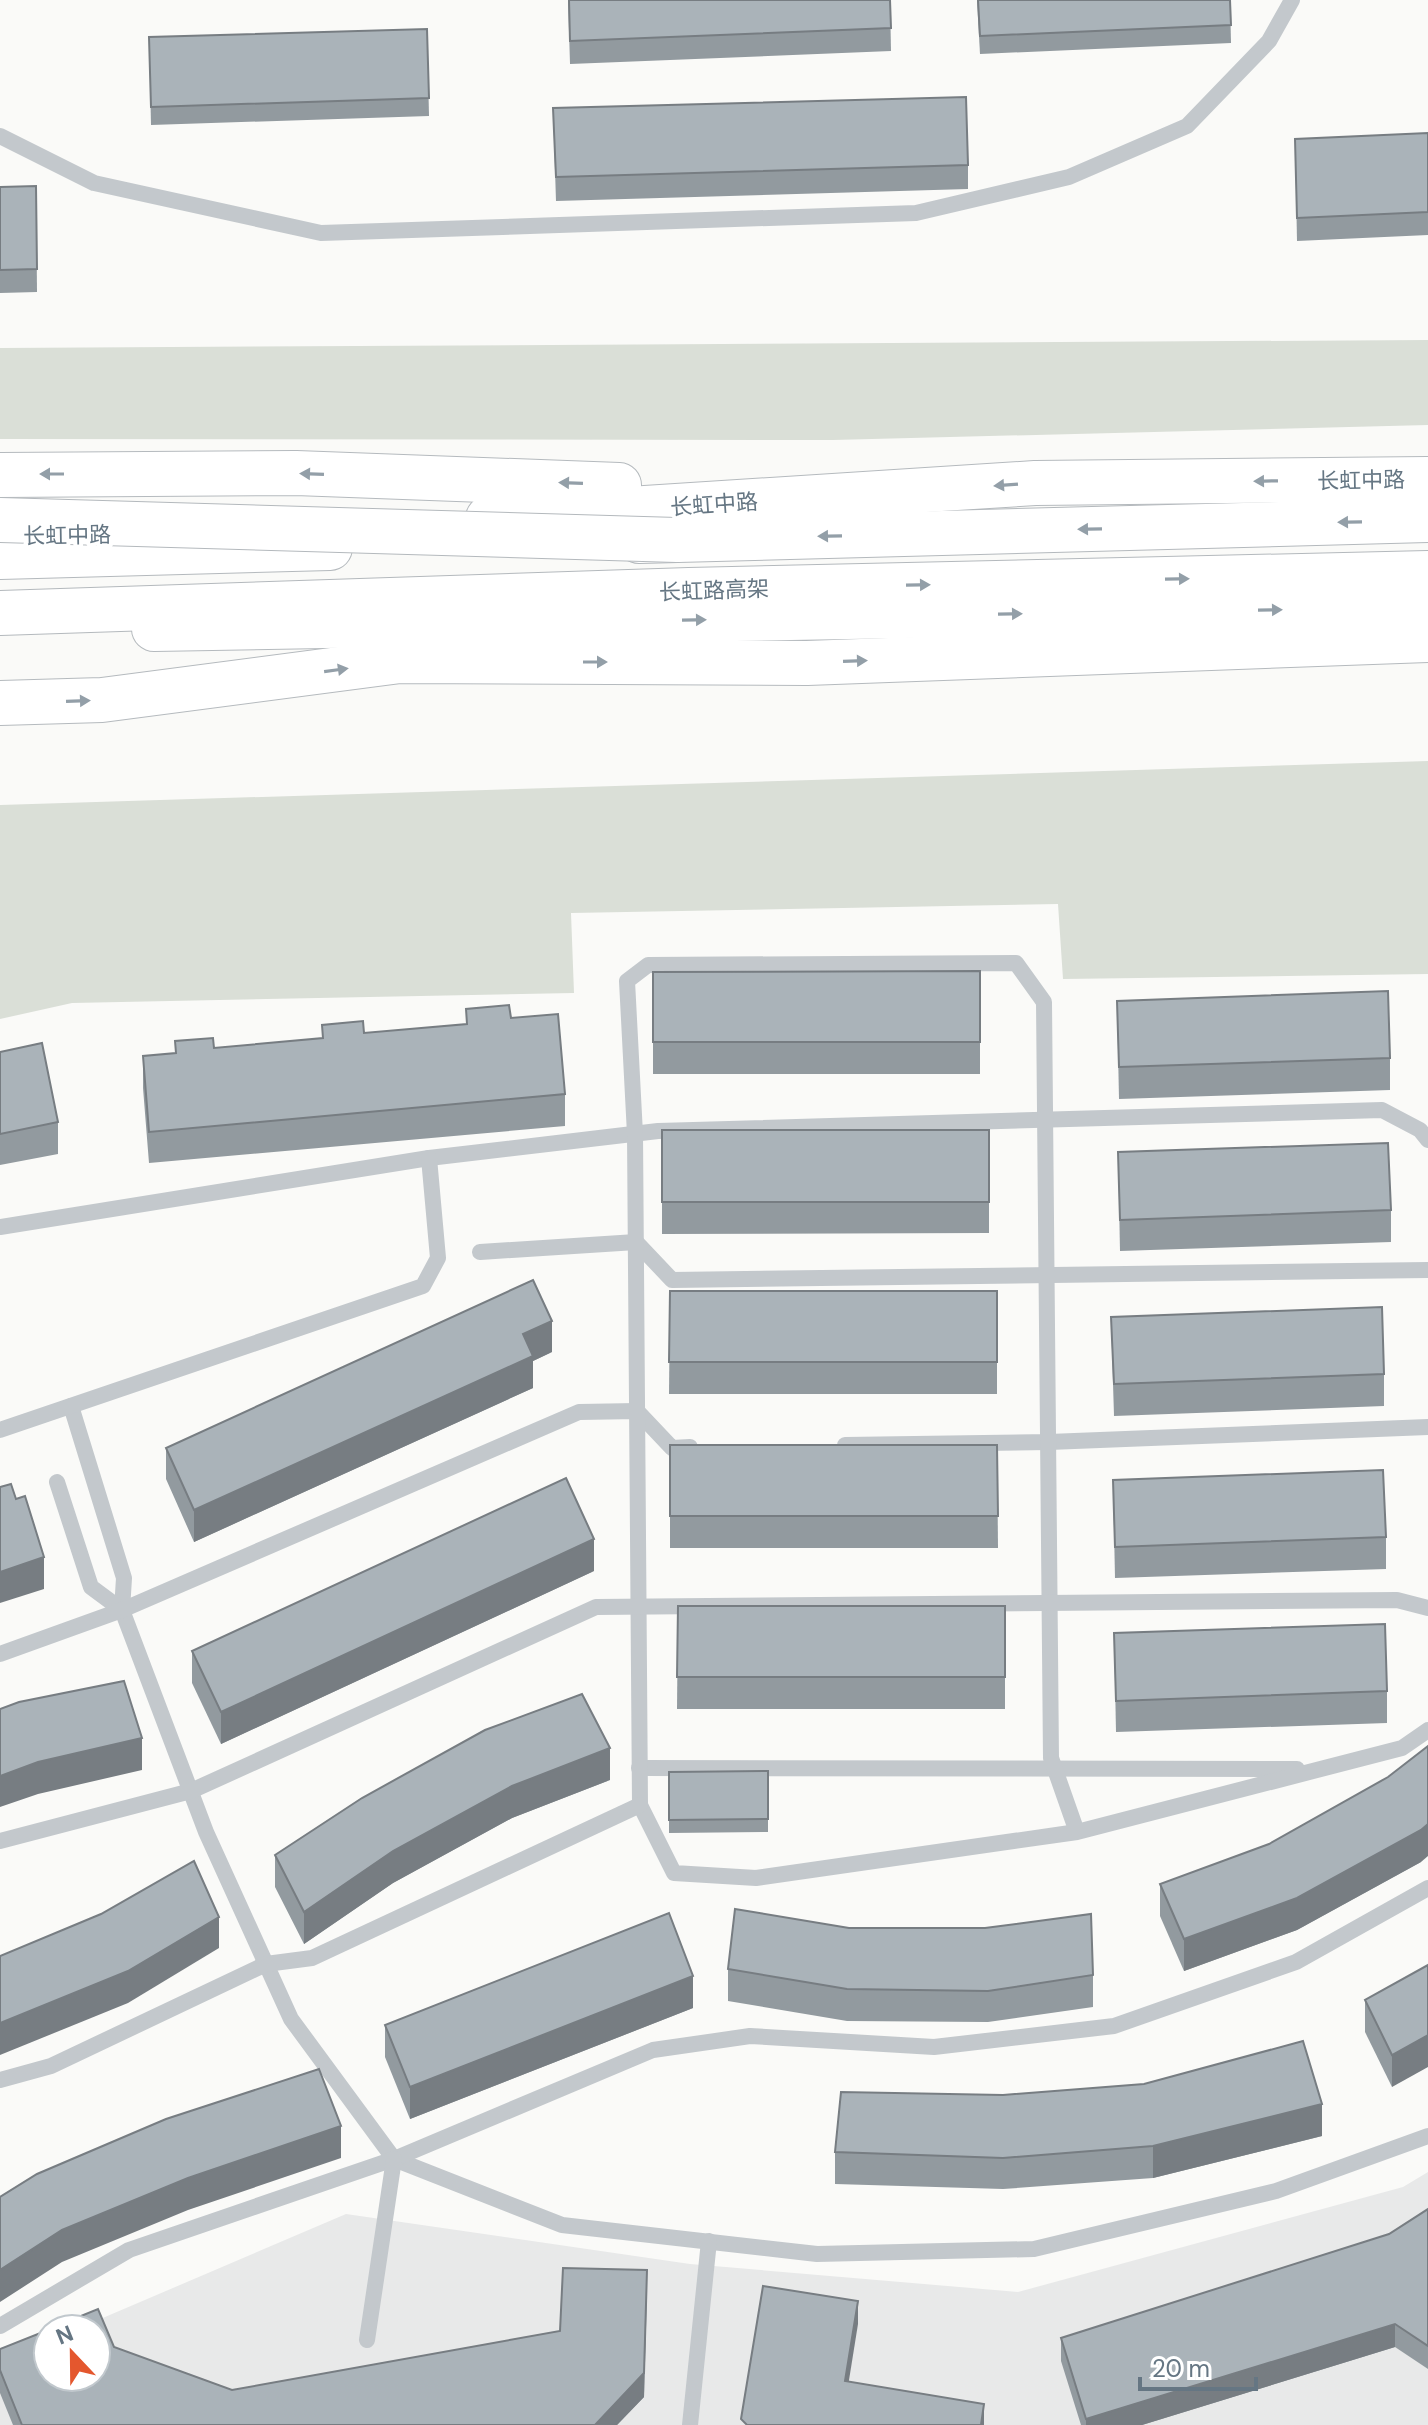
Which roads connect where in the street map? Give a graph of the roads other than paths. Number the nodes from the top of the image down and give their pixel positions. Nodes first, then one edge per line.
1 (1292, 0) edge
2 (0, 136) edge
3 (0, 475) edge
4 (1428, 479) edge
5 (873, 493) junction
6 (0, 520) edge
7 (1428, 520) edge
8 (0, 536) edge
9 (677, 540) junction
10 (0, 557) edge
11 (1428, 573) edge
12 (203, 607) junction
13 (1428, 607) edge
14 (0, 613) edge
15 (0, 633) edge
16 (1428, 640) edge
17 (0, 703) edge
18 (1046, 1120) junction
19 (635, 1134) junction
20 (1428, 1140) edge
21 (429, 1158) junction
22 (0, 1227) edge
23 (636, 1242) junction
24 (480, 1252) dead end
25 (1428, 1270) edge
26 (1048, 1275) junction
27 (71, 1406) junction
28 (637, 1411) junction
29 (1428, 1427) edge
30 (0, 1430) edge
31 (1049, 1442) junction
32 (829, 1445) edge
33 (704, 1447) edge
34 (57, 1482) dead end
35 (1050, 1602) junction
36 (638, 1605) junction
37 (1428, 1608) edge
38 (122, 1610) junction
39 (0, 1654) edge
40 (1428, 1730) edge
41 (639, 1768) junction
42 (1055, 1769) junction
43 (1322, 1769) junction
44 (191, 1791) junction
45 (640, 1805) junction
46 (1077, 1832) junction
47 (0, 1841) edge
48 (1428, 1888) edge
49 (266, 1964) junction
50 (0, 2080) edge
51 (1428, 2136) edge
52 (394, 2159) junction
53 (709, 2241) junction
54 (0, 2326) edge
55 (367, 2340) dead end
56 (690, 2425) edge

1 - 2 lane
5 -> 3 main road
4 -> 5 main road, 长虹中路
5 - 8 main road, 长虹中路
6 - 9 main road, bridge
7 -> 9 main road
9 - 10 main road, bridge
12 -> 11 main road, 长虹路高架
12 - 14 main road, 长虹路高架
12 - 15 main road
15 -> 13 main road
17 -> 16 main road
18 - 19 lane
18 - 19 lane
18 - 20 lane
18 - 26 lane
19 - 21 lane
19 - 23 lane
21 - 22 lane
21 - 27 lane
23 - 24 lane
23 - 26 lane
23 - 28 lane
25 - 26 lane
26 - 31 lane
27 - 30 lane
27 - 38 lane
28 - 33 lane
28 - 36 lane
28 - 38 lane
29 - 31 lane
31 - 32 lane
31 - 35 lane
34 - 38 lane
35 - 36 lane
35 - 37 lane
35 - 42 lane
36 - 41 lane
36 - 44 lane
38 - 39 lane
38 - 44 lane
40 - 43 lane
41 - 42 lane
41 - 45 lane
42 - 43 lane
42 - 46 lane
43 - 46 lane
44 - 47 lane
44 - 49 lane
45 - 46 lane
45 - 49 lane
48 - 52 lane
49 - 50 lane
49 - 52 lane
51 - 53 lane
52 - 53 lane
52 - 54 lane
52 - 55 lane
53 - 56 lane

